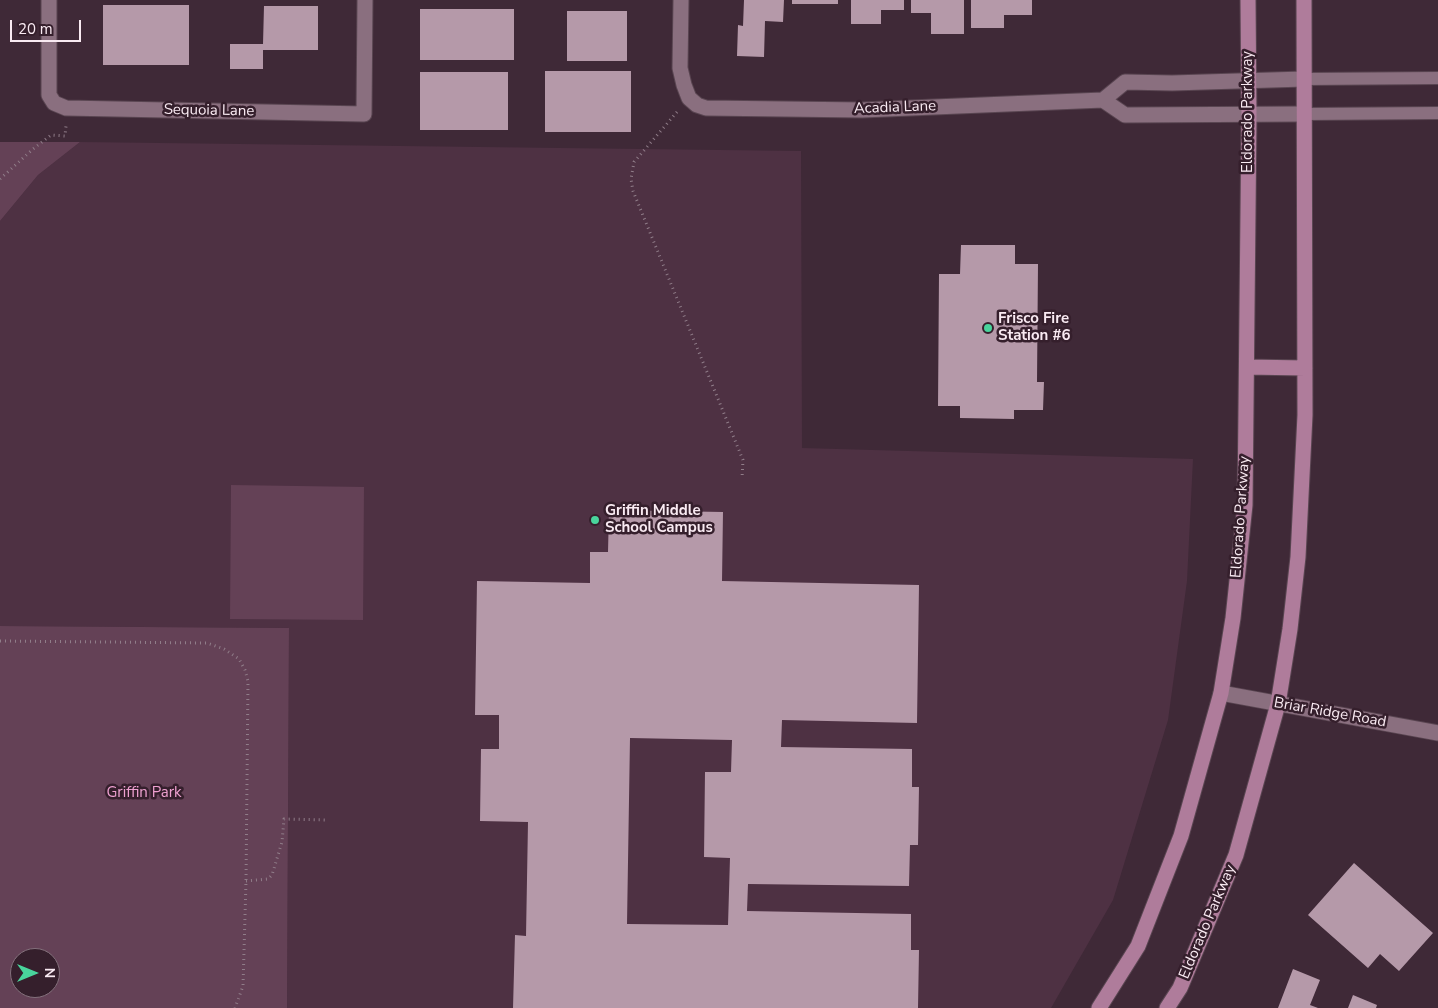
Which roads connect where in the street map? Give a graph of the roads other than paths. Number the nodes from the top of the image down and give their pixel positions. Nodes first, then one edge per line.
1 (49, 0) edge
2 (365, 0) edge
3 (681, 0) edge
4 (1248, 0) edge
5 (1304, 0) edge
6 (1438, 78) edge
7 (1304, 79) junction
8 (1249, 81) junction
9 (1103, 100) junction
10 (1438, 113) edge
11 (1304, 114) junction
12 (1249, 115) junction
13 (1247, 367) junction
14 (1305, 368) junction
15 (1221, 693) junction
16 (1278, 704) junction
17 (1438, 733) edge
18 (1099, 1008) edge
19 (1168, 1008) edge

1 - 2 street, Sequoia Lane
3 - 9 street, Acadia Lane
4 - 8 main road, Eldorado Parkway
5 - 7 main road, Eldorado Parkway
6 - 7 lane
7 - 8 street
7 - 11 main road, Eldorado Parkway
8 - 9 street
8 - 12 main road, Eldorado Parkway
9 - 12 street
10 - 11 lane
11 - 12 street
11 - 14 main road, Eldorado Parkway
12 - 13 main road, Eldorado Parkway
13 - 14 main road
13 - 15 main road, Eldorado Parkway
14 - 16 main road, Eldorado Parkway
15 - 16 street, Briar Ridge Road
15 - 18 main road, Eldorado Parkway
16 - 17 street, Briar Ridge Road
16 - 19 main road, Eldorado Parkway

